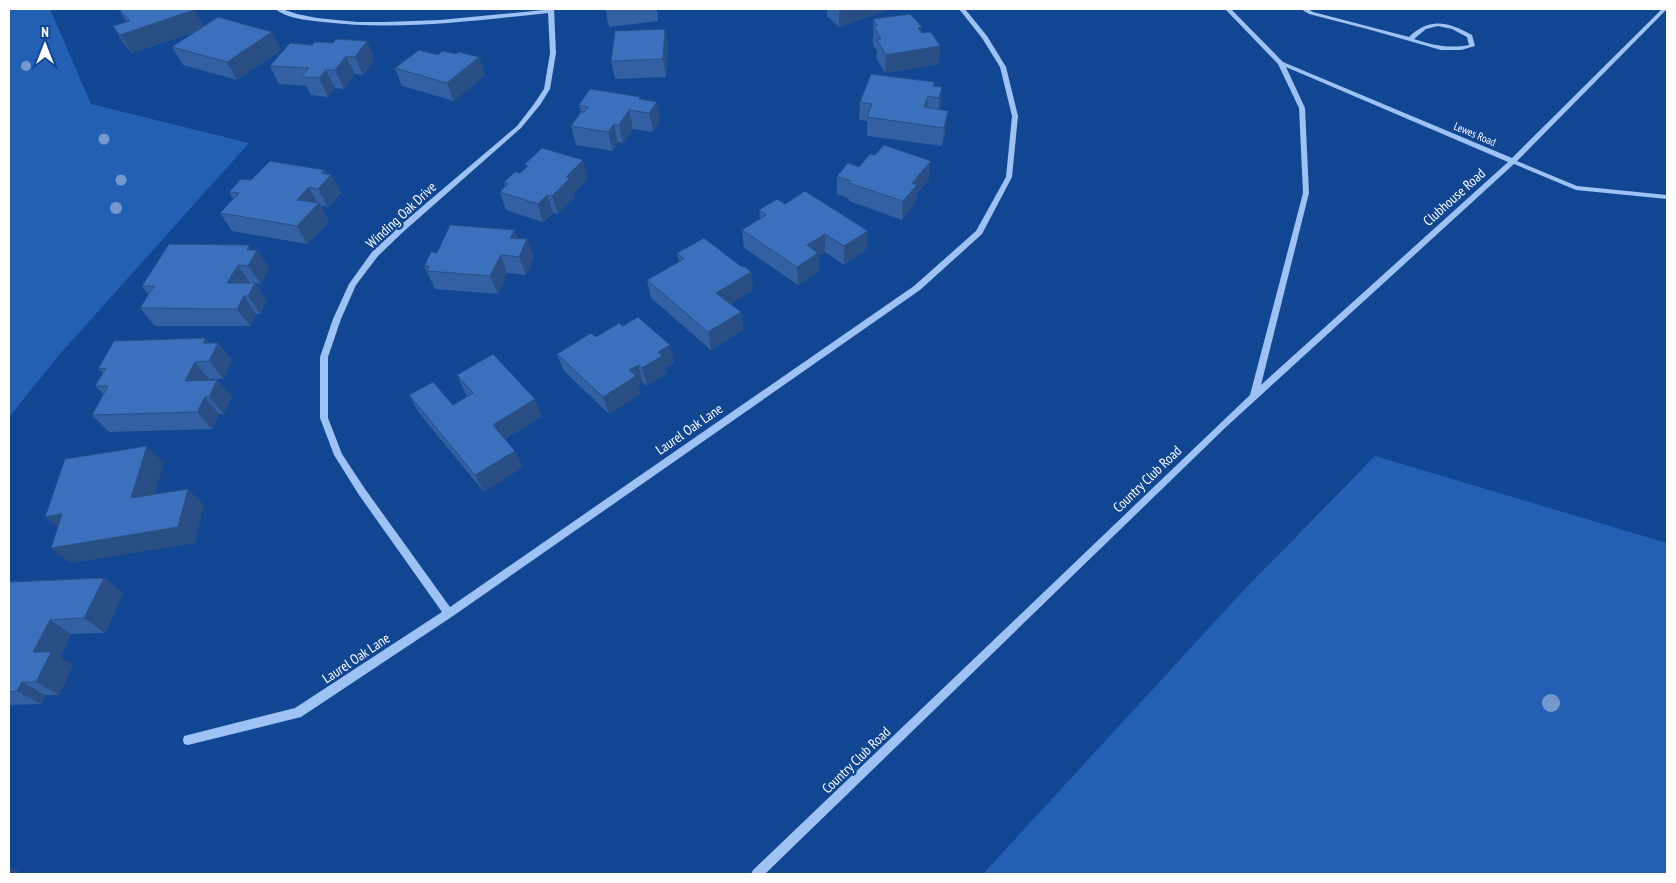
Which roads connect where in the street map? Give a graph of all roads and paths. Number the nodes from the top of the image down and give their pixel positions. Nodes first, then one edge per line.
1 (278, 9) edge
2 (962, 9) edge
3 (1228, 9) edge
4 (1304, 9) edge
5 (1665, 9) edge
6 (551, 10) edge
7 (1410, 39) junction
8 (1281, 63) junction
9 (1513, 161) junction
10 (1667, 196) edge
11 (1254, 397) junction
12 (448, 613) junction
13 (188, 740) dead end
14 (757, 874) edge

1 - 6 street
2 - 12 street, Laurel Oak Lane
3 - 8 street
4 - 7 street
5 - 9 street, Clubhouse Road
6 - 12 street, Winding Oak Drive
7 - 7 street
8 - 9 street, Lewes Road
8 - 11 street
9 - 10 street, Lewes Road
9 - 11 street, Clubhouse Road
11 - 14 street, Country Club Road
12 - 13 street, Laurel Oak Lane

